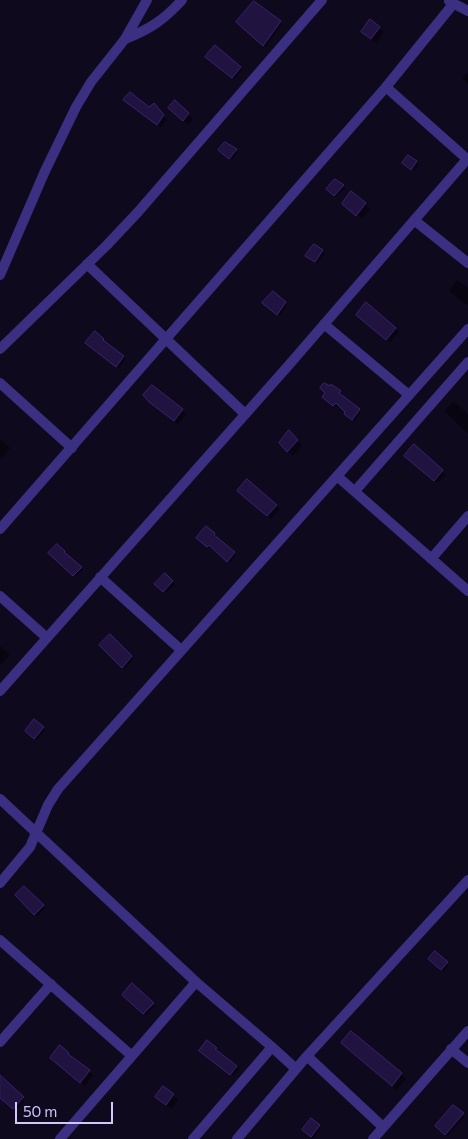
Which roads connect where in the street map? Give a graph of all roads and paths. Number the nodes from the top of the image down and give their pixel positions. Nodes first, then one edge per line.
1 (147, 0) edge
2 (182, 0) edge
3 (322, 0) edge
4 (451, 2) edge
5 (468, 11) edge
6 (125, 39) junction
7 (386, 88) junction
8 (468, 159) edge
9 (414, 220) junction
10 (468, 263) edge
11 (87, 264) junction
12 (0, 275) edge
13 (324, 324) junction
14 (468, 329) edge
15 (166, 340) junction
16 (0, 349) edge
17 (468, 362) edge
18 (0, 383) edge
19 (409, 396) junction
20 (245, 414) junction
21 (72, 448) junction
22 (337, 476) junction
23 (355, 492) junction
24 (468, 516) edge
25 (0, 529) edge
26 (432, 559) junction
27 (100, 578) junction
28 (468, 591) edge
29 (0, 596) edge
30 (47, 638) junction
31 (181, 650) junction
32 (0, 691) edge
33 (0, 799) edge
34 (36, 832) junction
35 (468, 880) edge
36 (0, 883) edge
37 (0, 940) edge
38 (196, 982) junction
39 (51, 984) junction
40 (468, 1031) edge
41 (0, 1042) edge
42 (272, 1047) junction
43 (452, 1049) junction
44 (132, 1056) junction
45 (307, 1056) junction
46 (468, 1063) edge
47 (296, 1069) junction
48 (383, 1127) junction
49 (60, 1139) edge
50 (193, 1139) edge
51 (237, 1139) edge
52 (373, 1139) edge

1 - 6 street
2 - 6 street
3 - 11 street
4 - 5 street
4 - 7 street
6 - 12 street
7 - 8 street
7 - 15 street
8 - 9 street
9 - 10 street
9 - 13 street
11 - 15 street
11 - 16 street
13 - 19 street
13 - 20 street
14 - 19 street
15 - 20 street
15 - 21 street
17 - 23 street
18 - 21 street
19 - 22 street
20 - 27 street
21 - 25 street
22 - 23 street
22 - 31 street
23 - 26 street
24 - 26 street
26 - 28 street
27 - 30 street
27 - 31 street
29 - 30 street
30 - 32 street
31 - 34 street
33 - 34 street
34 - 36 street
34 - 38 street
35 - 45 street
37 - 39 street
38 - 42 street
38 - 44 street
39 - 41 street
39 - 44 street
40 - 43 street
42 - 47 street
42 - 50 street
43 - 46 street
43 - 48 street
44 - 49 street
45 - 47 street
45 - 48 street
47 - 51 street
48 - 52 street

